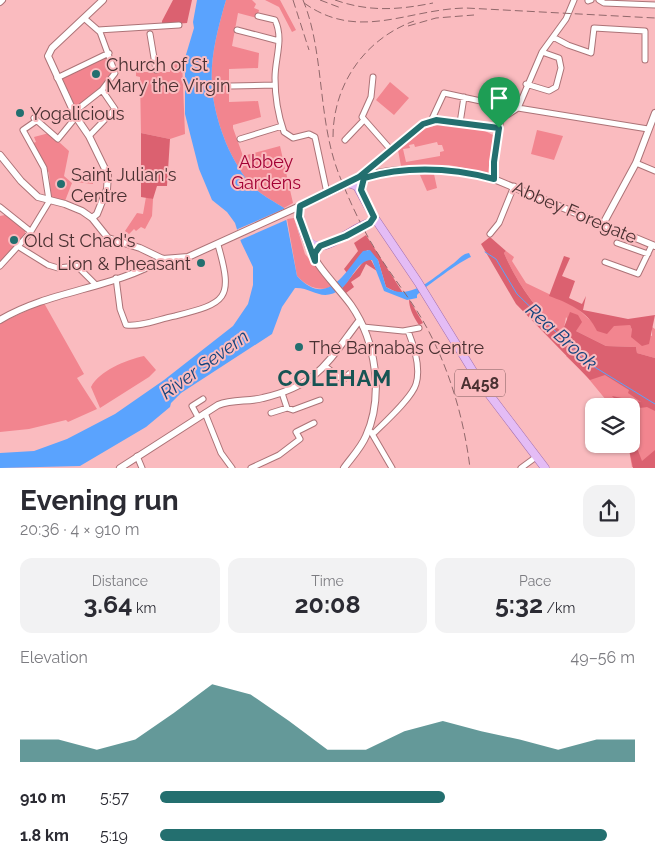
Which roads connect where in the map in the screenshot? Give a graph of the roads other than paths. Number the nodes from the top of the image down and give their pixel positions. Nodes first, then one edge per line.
1 (103, 0) edge
2 (574, 0) edge
3 (600, 0) edge
4 (635, 2) edge
5 (655, 5) edge
6 (258, 16) dead end
7 (84, 18) junction
8 (179, 25) dead end
9 (145, 27) junction
10 (98, 30) junction
11 (237, 30) dead end
12 (150, 34) junction
13 (553, 37) junction
14 (157, 40) dead end
15 (279, 41) junction
16 (542, 52) junction
17 (109, 53) junction
18 (646, 56) dead end
19 (156, 70) dead end
20 (373, 77) dead end
21 (57, 78) junction
22 (275, 84) junction
23 (526, 84) junction
24 (231, 86) dead end
25 (102, 90) junction
26 (464, 97) junction
27 (518, 108) junction
28 (75, 114) junction
29 (507, 114) junction
30 (655, 114) edge
31 (364, 120) junction
32 (430, 121) junction
33 (460, 123) junction
34 (282, 126) junction
35 (499, 128) junction
36 (648, 129) junction
37 (89, 136) junction
38 (240, 139) dead end
39 (345, 140) dead end
40 (391, 150) junction
41 (0, 155) edge
42 (636, 163) junction
43 (655, 170) edge
44 (361, 177) junction
45 (494, 179) junction
46 (348, 183) junction
47 (514, 186) junction
48 (361, 190) junction
49 (327, 193) junction
50 (50, 200) junction
51 (300, 206) junction
52 (1, 208) edge
53 (288, 213) junction
54 (299, 217) junction
55 (92, 218) junction
56 (372, 220) junction
57 (603, 224) junction
58 (30, 231) junction
59 (490, 234) dead end
60 (306, 238) junction
61 (617, 242) dead end
62 (218, 245) junction
63 (653, 245) edge
64 (320, 246) junction
65 (20, 247) junction
66 (648, 254) junction
67 (163, 259) junction
68 (315, 261) junction
69 (605, 262) dead end
70 (0, 266) edge
71 (116, 278) junction
72 (94, 285) junction
73 (0, 320) edge
74 (361, 324) junction
75 (418, 328) dead end
76 (408, 331) junction
77 (326, 366) junction
78 (349, 374) dead end
79 (282, 393) junction
80 (203, 399) dead end
81 (320, 400) dead end
82 (192, 406) junction
83 (287, 408) junction
84 (186, 410) dead end
85 (205, 412) junction
86 (271, 413) dead end
87 (198, 417) junction
88 (314, 423) dead end
89 (372, 432) junction
90 (137, 456) junction
91 (536, 456) junction
92 (120, 468) edge
93 (142, 468) edge
94 (232, 468) edge
95 (251, 468) edge
96 (344, 468) edge
97 (392, 468) edge
98 (522, 468) edge
99 (546, 468) edge

1 - 7 street
2 - 13 street
3 - 4 street
4 - 5 street
6 - 15 street
7 - 10 street
7 - 21 street
8 - 9 street
9 - 10 street
9 - 12 street
10 - 17 street
11 - 15 street
12 - 14 street
12 - 19 street
13 - 16 street
13 - 18 street
15 - 22 street
16 - 23 street
16 - 23 street
17 - 21 street
17 - 25 street
20 - 31 street
21 - 28 street
22 - 24 street
22 - 34 street
23 - 27 street
25 - 28 street
25 - 37 street
26 - 29 street
26 - 32 street
26 - 33 street
27 - 29 street
27 - 36 street
28 - 37 street
28 - 50 street
29 - 35 street, Abbey Foregate
30 - 36 street
31 - 39 street
31 - 40 street
32 - 33 street
32 - 40 street, Abbey Foregate
33 - 35 street
34 - 38 street
34 - 49 street
35 - 45 street, Abbey Foregate
36 - 42 street
37 - 55 street
40 - 44 street, Abbey Foregate
41 - 50 street
42 - 43 street
42 - 57 street
44 - 45 street, Abbey Foregate
44 - 46 street, Abbey Foregate
44 - 48 street
45 - 47 street, Abbey Foregate
46 - 48 main road
46 - 49 main road, Abbey Foregate
47 - 57 street, Abbey Foregate
47 - 59 street
48 - 56 main road
49 - 51 main road, Abbey Foregate
50 - 55 street
50 - 58 street
51 - 53 street, Abbey Foregate
51 - 54 main road
52 - 58 street
53 - 54 street
53 - 62 street, Abbey Foregate
54 - 60 main road
55 - 67 street
56 - 64 main road
56 - 91 main road, A458
57 - 63 street, Abbey Foregate
58 - 65 street
60 - 64 main road
60 - 68 street
61 - 66 street
62 - 67 street, Abbey Foregate
62 - 71 street
63 - 66 street
64 - 68 street
65 - 70 street
65 - 72 street
66 - 69 street
67 - 71 street
68 - 74 street
71 - 72 street
72 - 73 street
74 - 76 street
74 - 77 street
74 - 89 street
75 - 76 street
76 - 89 street
77 - 78 street
77 - 79 street
79 - 83 street
79 - 85 street
80 - 82 street
81 - 83 street
82 - 84 street
82 - 87 street
83 - 86 street
85 - 87 street
85 - 94 street
87 - 90 street
88 - 95 street
89 - 96 street
89 - 97 street
90 - 92 street
90 - 93 street
91 - 98 street
91 - 99 main road, A458

